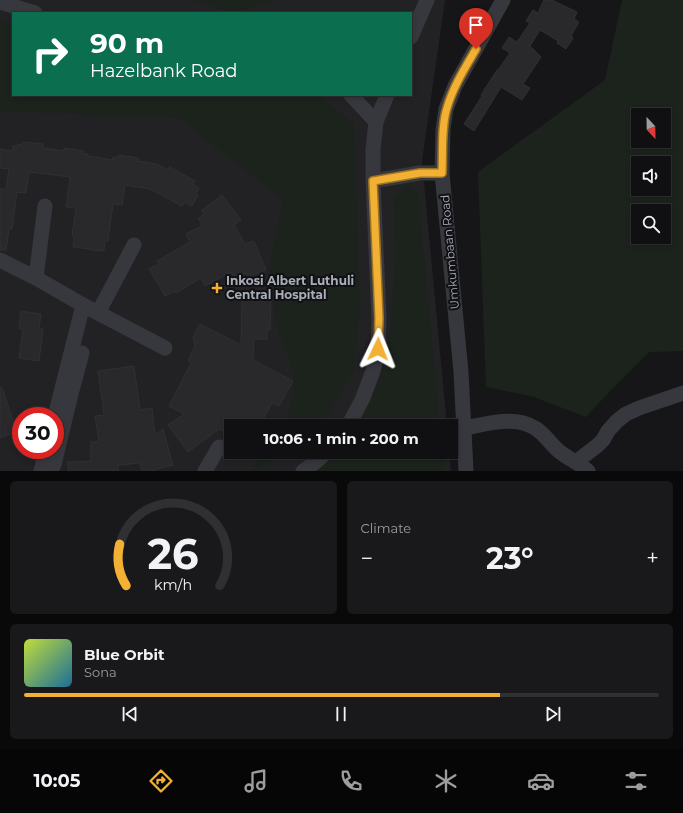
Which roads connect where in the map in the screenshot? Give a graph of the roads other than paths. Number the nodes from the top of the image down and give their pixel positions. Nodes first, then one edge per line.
1 (426, 0) edge
2 (503, 0) edge
3 (0, 2) edge
4 (32, 12) edge
5 (412, 35) edge
6 (352, 96) edge
7 (387, 96) edge
8 (376, 122) junction
9 (442, 173) junction
10 (373, 181) junction
11 (45, 206) dead end
12 (134, 245) dead end
13 (0, 260) edge
14 (36, 278) junction
15 (83, 305) junction
16 (98, 313) junction
17 (165, 348) dead end
18 (82, 353) dead end
19 (66, 393) junction
20 (683, 394) edge
21 (59, 407) edge
22 (352, 419) edge
23 (465, 428) junction
24 (220, 447) dead end
25 (319, 459) edge
26 (576, 462) junction
27 (48, 468) edge
28 (205, 471) edge
29 (303, 471) edge
30 (466, 471) edge
31 (588, 471) edge

1 - 5 street
2 - 9 street, Umkumbaan Road
3 - 4 street
6 - 8 street
7 - 8 street
8 - 10 street
9 - 10 street
9 - 23 street, Umkumbaan Road
10 - 22 street
11 - 14 street
12 - 16 street
13 - 14 street
14 - 15 street
15 - 16 street
15 - 19 street
16 - 17 street
18 - 19 street
19 - 21 street
19 - 27 street
20 - 26 street
23 - 26 street
23 - 30 street, Umkumbaan Road
24 - 28 street
25 - 29 street
26 - 31 street

